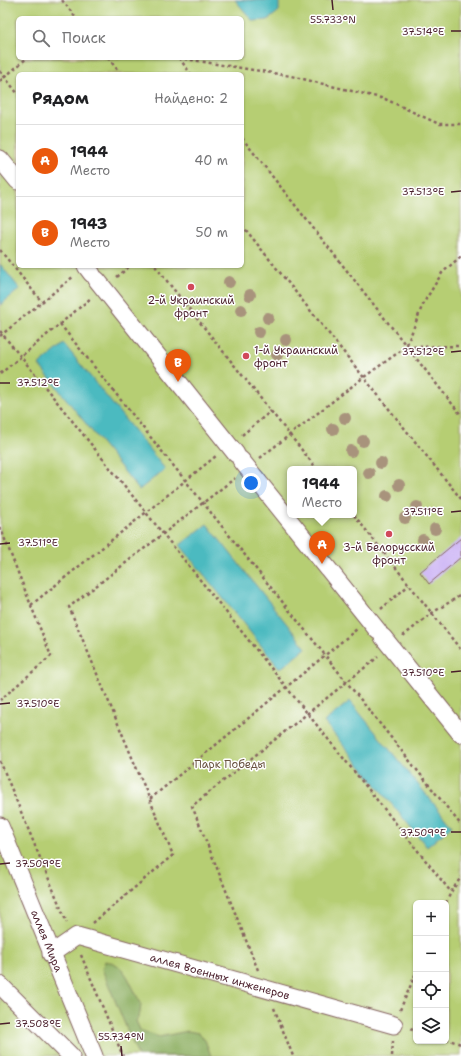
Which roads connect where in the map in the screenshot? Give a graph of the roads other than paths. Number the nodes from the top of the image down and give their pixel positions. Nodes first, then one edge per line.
1 (0, 159) edge
2 (16, 179) edge
3 (91, 277) edge
4 (287, 517) edge
5 (288, 518) edge
6 (461, 734) edge
7 (0, 826) edge
8 (51, 954) junction
9 (0, 985) edge
10 (394, 1025) dead end
11 (71, 1056) edge
12 (94, 1056) edge

1 - 2 street
3 - 4 street
5 - 6 street
7 - 8 street, аллея Мира
8 - 10 street, аллея Военных инженеров
8 - 12 street, аллея Мира
9 - 11 street

